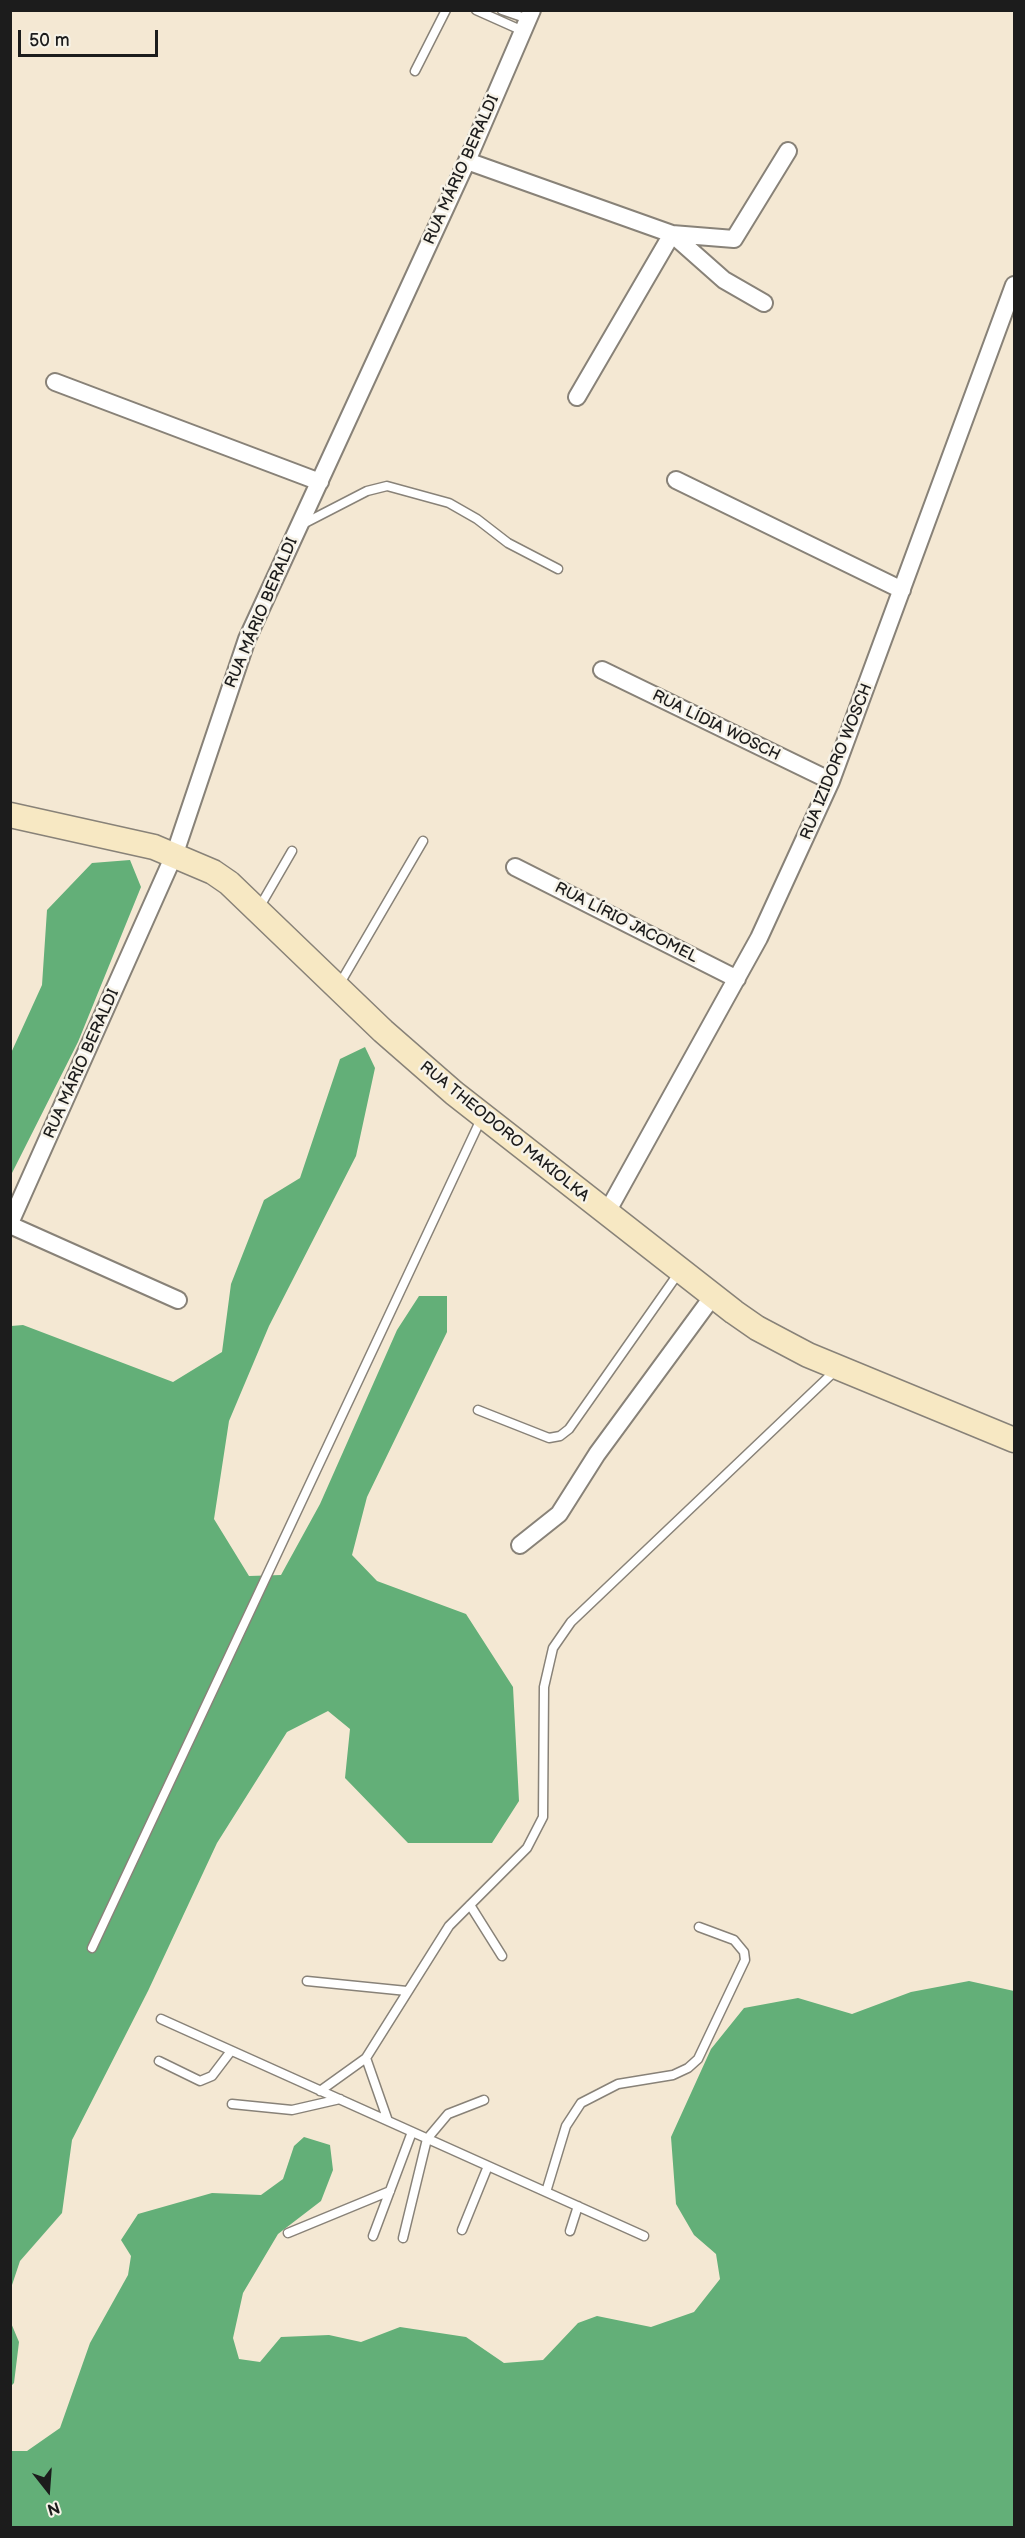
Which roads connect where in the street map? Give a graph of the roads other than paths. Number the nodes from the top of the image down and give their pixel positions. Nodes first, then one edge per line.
1 (446, 10) edge
2 (476, 10) edge
3 (502, 10) edge
4 (528, 20) edge
5 (415, 71) dead end
6 (788, 151) dead end
7 (467, 161) junction
8 (672, 234) junction
9 (1014, 285) edge
10 (764, 303) dead end
11 (55, 382) dead end
12 (577, 397) dead end
13 (676, 480) dead end
14 (320, 482) junction
15 (300, 526) junction
16 (558, 568) dead end
17 (902, 590) junction
18 (602, 670) dead end
19 (831, 781) junction
20 (10, 815) edge
21 (423, 841) dead end
22 (292, 850) dead end
23 (175, 854) junction
24 (515, 867) dead end
25 (258, 910) junction
26 (737, 979) junction
27 (338, 988) junction
28 (482, 1116) junction
29 (606, 1214) junction
30 (10, 1224) edge
31 (680, 1270) junction
32 (713, 1296) junction
33 (178, 1300) dead end
34 (838, 1368) junction
35 (478, 1410) dead end
36 (1014, 1440) edge
37 (520, 1545) dead end
38 (470, 1905) junction
39 (699, 1927) dead end
40 (92, 1948) dead end
41 (502, 1956) dead end
42 (307, 1981) dead end
43 (407, 1991) junction
44 (161, 2019) dead end
45 (231, 2051) junction
46 (366, 2058) junction
47 (159, 2061) dead end
48 (320, 2091) junction
49 (340, 2099) junction
50 (484, 2100) dead end
51 (232, 2104) dead end
52 (388, 2121) junction
53 (412, 2132) junction
54 (428, 2139) junction
55 (488, 2166) junction
56 (390, 2191) junction
57 (546, 2192) junction
58 (578, 2206) junction
59 (462, 2230) dead end
60 (570, 2232) dead end
61 (288, 2233) dead end
62 (373, 2236) dead end
63 (644, 2236) dead end
64 (403, 2238) dead end

1 - 5 lane
2 - 4 lane
3 - 4 lane
4 - 7 street, RUA MÁRIO BERALDI
6 - 8 street
7 - 8 street
7 - 14 street, RUA MÁRIO BERALDI
8 - 10 street
8 - 12 street
9 - 17 street, RUA IZIDORO WOSCH
11 - 14 street
13 - 17 street
14 - 15 street, RUA MÁRIO BERALDI
15 - 16 lane
15 - 23 street, RUA MÁRIO BERALDI
17 - 19 street, RUA IZIDORO WOSCH
18 - 19 street, RUA LÍDIA WOSCH
19 - 26 street, RUA IZIDORO WOSCH
20 - 23 main road, RUA THEODORO MAKIOLKA
21 - 27 lane
22 - 25 lane
23 - 25 main road, RUA THEODORO MAKIOLKA
23 - 30 street, RUA MÁRIO BERALDI
24 - 26 street, RUA LÍRIO JACOMEL
25 - 27 main road, RUA THEODORO MAKIOLKA
26 - 29 street, RUA IZIDORO WOSCH
27 - 28 main road, RUA THEODORO MAKIOLKA
28 - 29 main road, RUA THEODORO MAKIOLKA
28 - 40 lane
29 - 31 main road, RUA THEODORO MAKIOLKA
30 - 33 street
31 - 32 main road, RUA THEODORO MAKIOLKA
31 - 35 lane
32 - 34 main road, RUA THEODORO MAKIOLKA
32 - 37 street
34 - 36 main road, RUA THEODORO MAKIOLKA
34 - 38 lane
38 - 41 lane
38 - 43 lane
39 - 57 lane
42 - 43 lane
43 - 46 lane
44 - 45 lane
45 - 47 lane
45 - 48 lane
46 - 48 lane
46 - 52 lane
48 - 49 lane
49 - 51 lane
49 - 52 lane
50 - 54 lane
52 - 53 lane
53 - 54 lane
53 - 56 lane
54 - 55 lane
54 - 64 lane
55 - 57 lane
55 - 59 lane
56 - 61 lane
56 - 62 lane
57 - 58 lane
58 - 60 lane
58 - 63 lane

